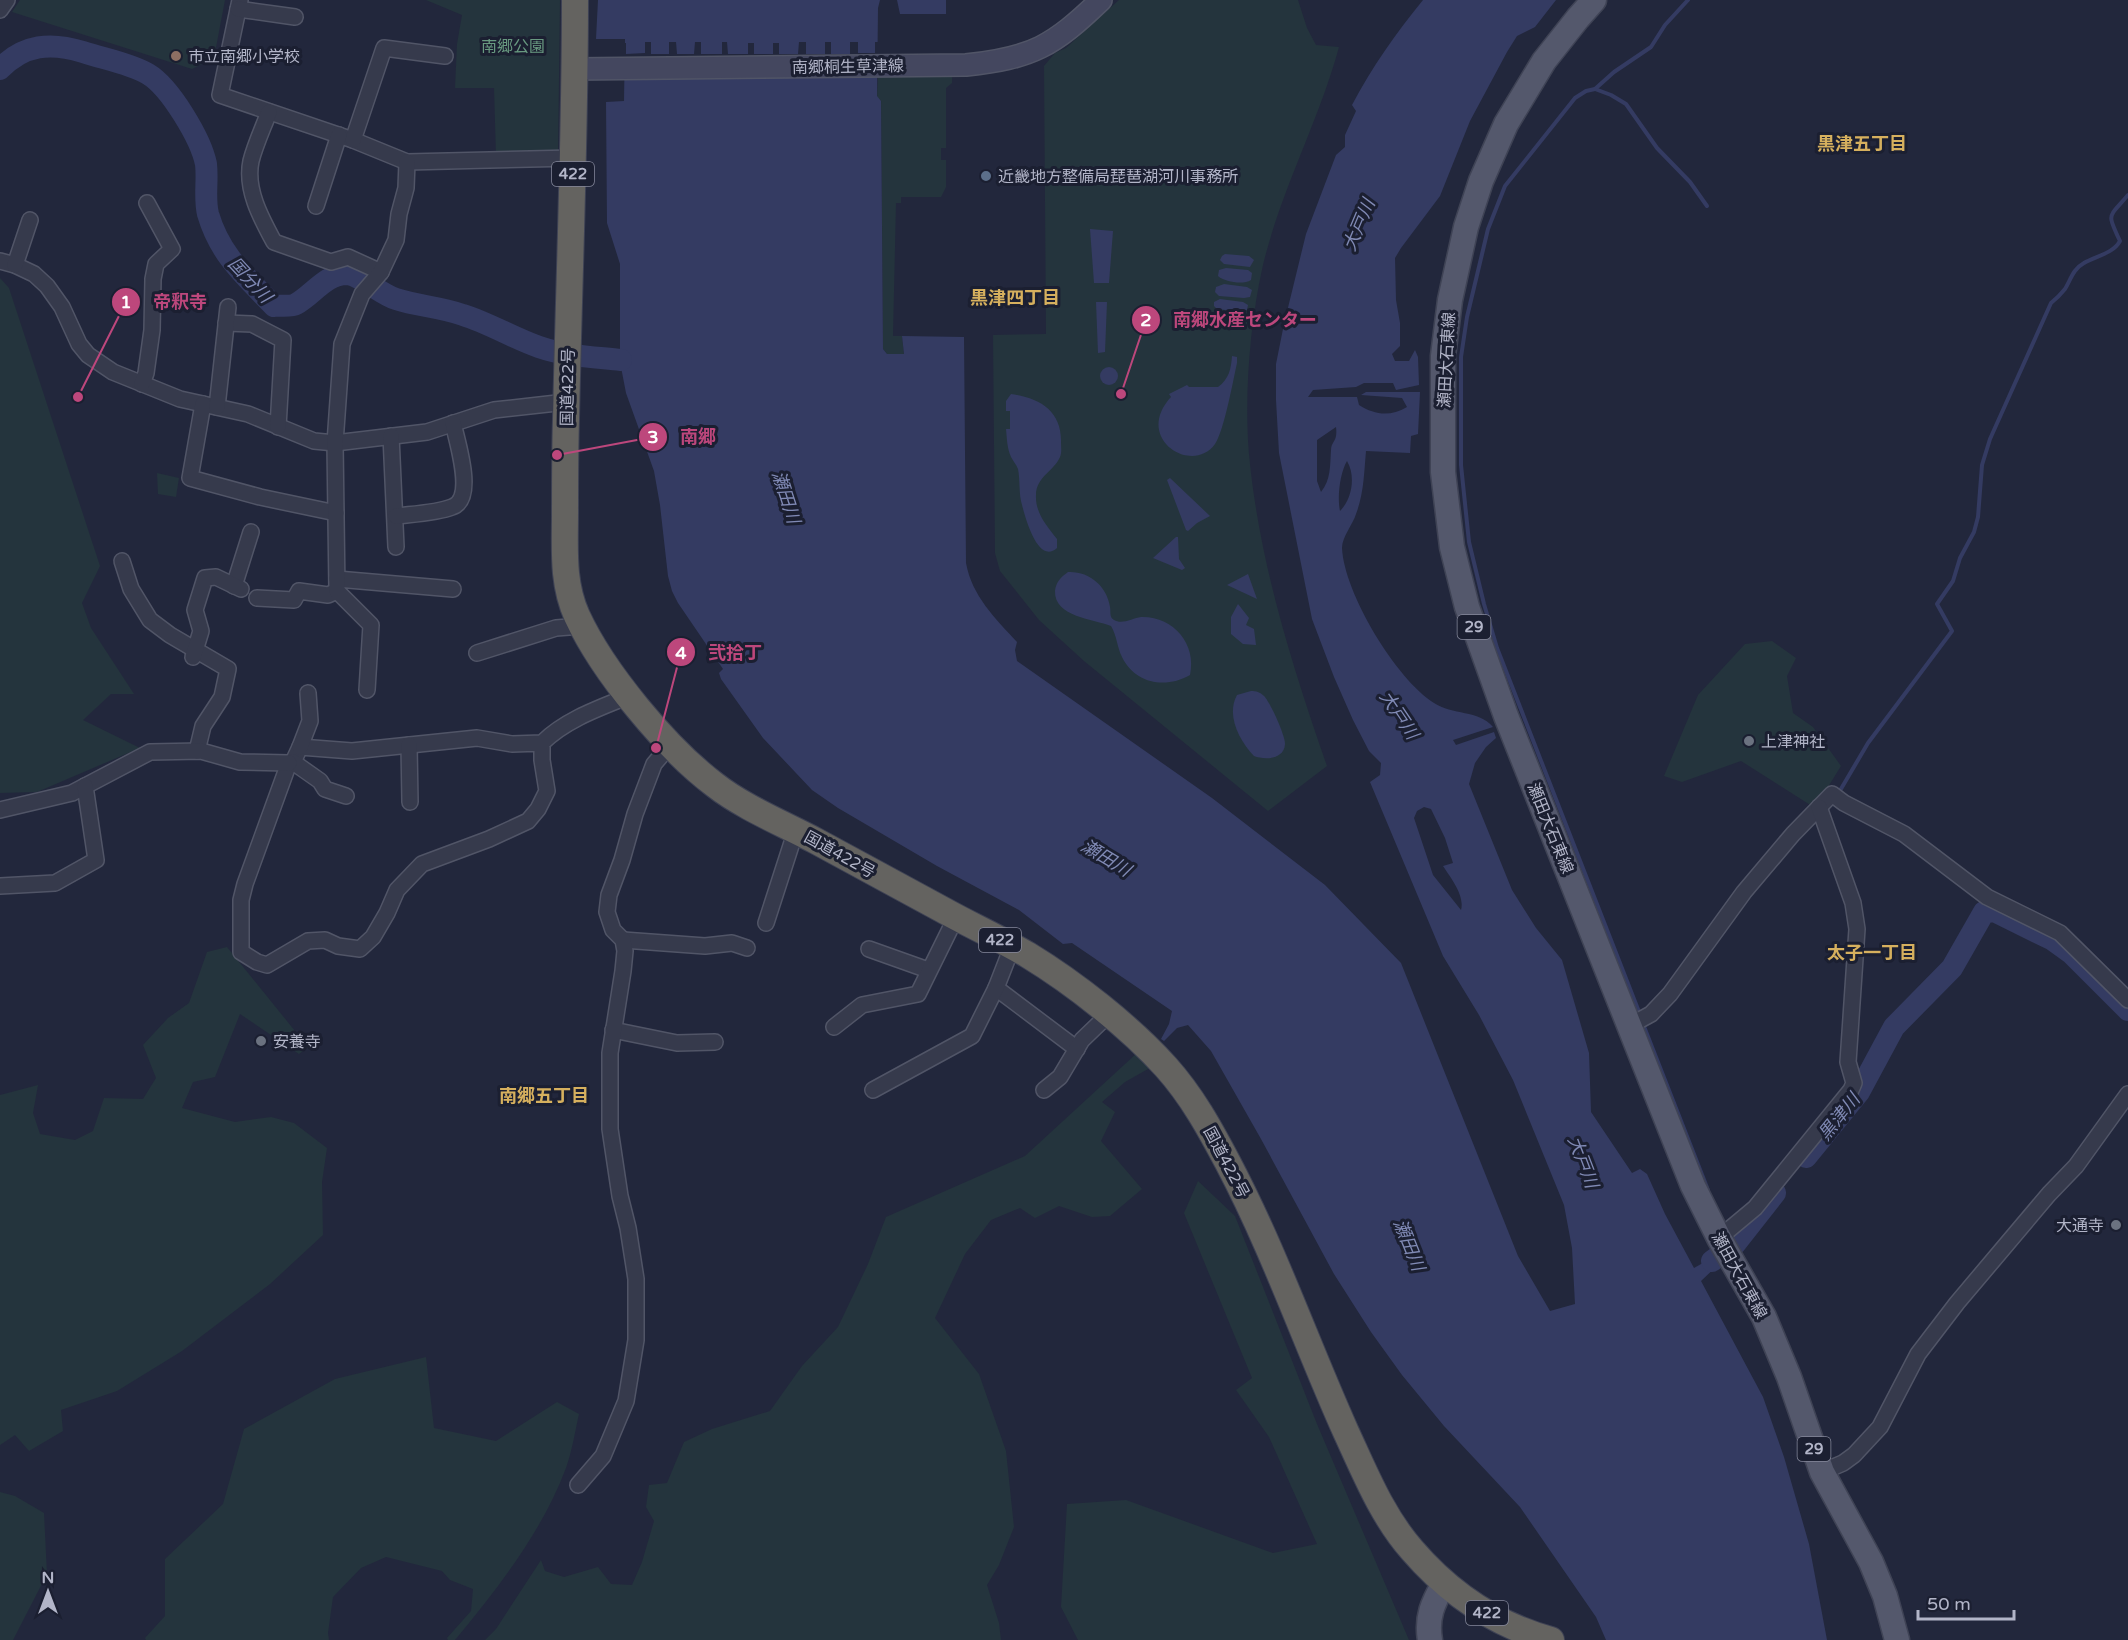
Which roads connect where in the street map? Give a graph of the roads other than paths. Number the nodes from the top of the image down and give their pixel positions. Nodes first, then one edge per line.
1 (7, 0) edge
2 (575, 0) edge
3 (1101, 0) edge
4 (1594, 0) edge
5 (239, 4) edge
6 (0, 10) edge
7 (295, 17) dead end
8 (445, 56) dead end
9 (575, 69) junction
10 (269, 112) junction
11 (346, 137) junction
12 (574, 158) junction
13 (407, 162) junction
14 (147, 203) dead end
15 (316, 206) dead end
16 (30, 220) dead end
17 (7, 263) edge
18 (378, 275) junction
19 (142, 384) junction
20 (566, 402) junction
21 (210, 405) junction
22 (453, 423) junction
23 (278, 427) junction
24 (391, 436) junction
25 (335, 443) junction
26 (336, 513) junction
27 (396, 516) junction
28 (251, 532) dead end
29 (396, 547) dead end
30 (122, 561) dead end
31 (337, 585) junction
32 (453, 589) dead end
33 (257, 598) dead end
34 (582, 626) junction
35 (194, 653) junction
36 (477, 653) dead end
37 (367, 690) dead end
38 (308, 693) dead end
39 (628, 696) junction
40 (542, 743) junction
41 (409, 745) junction
42 (670, 745) junction
43 (300, 747) junction
44 (197, 751) junction
45 (291, 763) junction
46 (85, 786) junction
47 (346, 796) dead end
48 (410, 802) dead end
49 (1819, 807) junction
50 (0, 810) edge
51 (796, 830) junction
52 (0, 886) edge
53 (956, 917) junction
54 (766, 923) dead end
55 (623, 940) junction
56 (1012, 947) junction
57 (747, 948) dead end
58 (869, 949) dead end
59 (928, 970) junction
60 (996, 988) junction
61 (2128, 1000) edge
62 (1109, 1014) junction
63 (1629, 1026) junction
64 (834, 1027) dead end
65 (614, 1030) junction
66 (716, 1042) dead end
67 (1077, 1049) junction
68 (873, 1090) dead end
69 (1044, 1090) dead end
70 (2128, 1094) edge
71 (1725, 1248) junction
72 (1822, 1472) junction
73 (578, 1485) dead end
74 (1444, 1583) junction
75 (1543, 1638) edge
76 (1430, 1640) edge
77 (1897, 1640) edge

1 - 6 street
2 - 9 highway, 国道422号 / 422
3 - 9 main road, 南郷桐生草津線
4 - 63 main road, 瀬田大石東線 / 29
5 - 7 street
5 - 10 street
8 - 11 street
9 - 12 highway, 国道422号 / 422
10 - 11 street
10 - 18 street
11 - 13 street
11 - 15 street
12 - 13 street
12 - 20 highway, 国道422号 / 422
13 - 18 street
14 - 19 street
16 - 17 street
17 - 19 street
18 - 25 street
19 - 21 street
20 - 22 street
20 - 34 highway, 国道422号 / 422
21 - 23 street
21 - 23 street
21 - 26 street
22 - 24 street
22 - 27 street
23 - 25 street
24 - 25 street
24 - 27 street
25 - 26 street
26 - 31 street
27 - 29 street
28 - 35 street
30 - 35 street
31 - 32 street
31 - 33 street
31 - 37 street
34 - 36 street
34 - 39 highway, 国道422号 / 422
35 - 44 street
38 - 43 street
39 - 40 street
39 - 42 highway, 国道422号 / 422
40 - 41 street
40 - 45 street
41 - 43 street
41 - 48 street
42 - 51 highway, 国道422号 / 422
42 - 55 street
43 - 45 street
44 - 45 street
44 - 46 street
45 - 47 street
46 - 50 street
46 - 52 street
49 - 61 street
49 - 63 street
49 - 71 street
51 - 53 highway, 国道422号 / 422
51 - 54 street
53 - 56 highway, 国道422号 / 422
53 - 59 street
55 - 57 street
55 - 65 street
56 - 60 street
56 - 62 highway, 国道422号 / 422
58 - 59 street
59 - 64 street
60 - 67 street
60 - 68 street
62 - 67 street
62 - 74 highway, 国道422号 / 422
63 - 71 main road, 瀬田大石東線 / 29
65 - 66 street
65 - 73 street
67 - 69 street
70 - 72 street
71 - 72 main road, 瀬田大石東線 / 29
72 - 77 main road, 瀬田大石東線 / 29
74 - 75 highway, 422
74 - 76 main road

